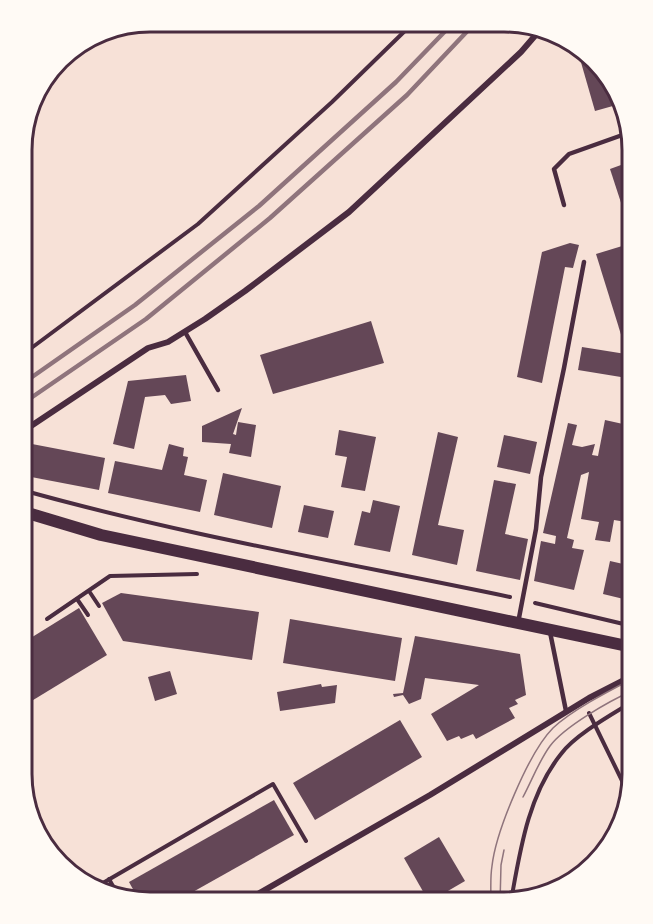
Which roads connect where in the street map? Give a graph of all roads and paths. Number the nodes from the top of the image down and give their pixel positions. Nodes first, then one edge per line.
1 (404, 32) edge
2 (535, 36) edge
3 (620, 136) edge
4 (564, 205) dead end
5 (584, 262) dead end
6 (185, 332) junction
7 (32, 348) edge
8 (218, 390) dead end
9 (32, 425) edge
10 (32, 493) edge
11 (32, 514) edge
12 (201, 574) dead end
13 (89, 591) junction
14 (77, 599) junction
15 (523, 600) junction
16 (99, 606) dead end
17 (88, 615) dead end
18 (47, 619) dead end
19 (518, 623) junction
20 (621, 623) edge
21 (550, 630) junction
22 (621, 645) edge
23 (621, 682) edge
24 (583, 701) junction
25 (621, 709) edge
26 (566, 711) junction
27 (595, 725) junction
28 (621, 779) edge
29 (306, 841) dead end
30 (109, 879) junction
31 (102, 883) edge
32 (113, 886) edge
33 (513, 891) edge
34 (261, 892) edge

1 - 7 path
2 - 6 street
3 - 4 lane
5 - 15 lane
6 - 8 lane
6 - 9 street
10 - 15 path
11 - 19 main road
12 - 13 path
13 - 14 path
13 - 16 path
14 - 17 path
14 - 18 path
15 - 19 lane
15 - 20 path
19 - 21 main road
21 - 22 main road
21 - 26 lane
23 - 24 street
24 - 26 street
24 - 27 path
25 - 27 path
26 - 34 street
27 - 28 path
27 - 33 path
29 - 30 path
30 - 31 path
30 - 32 path

